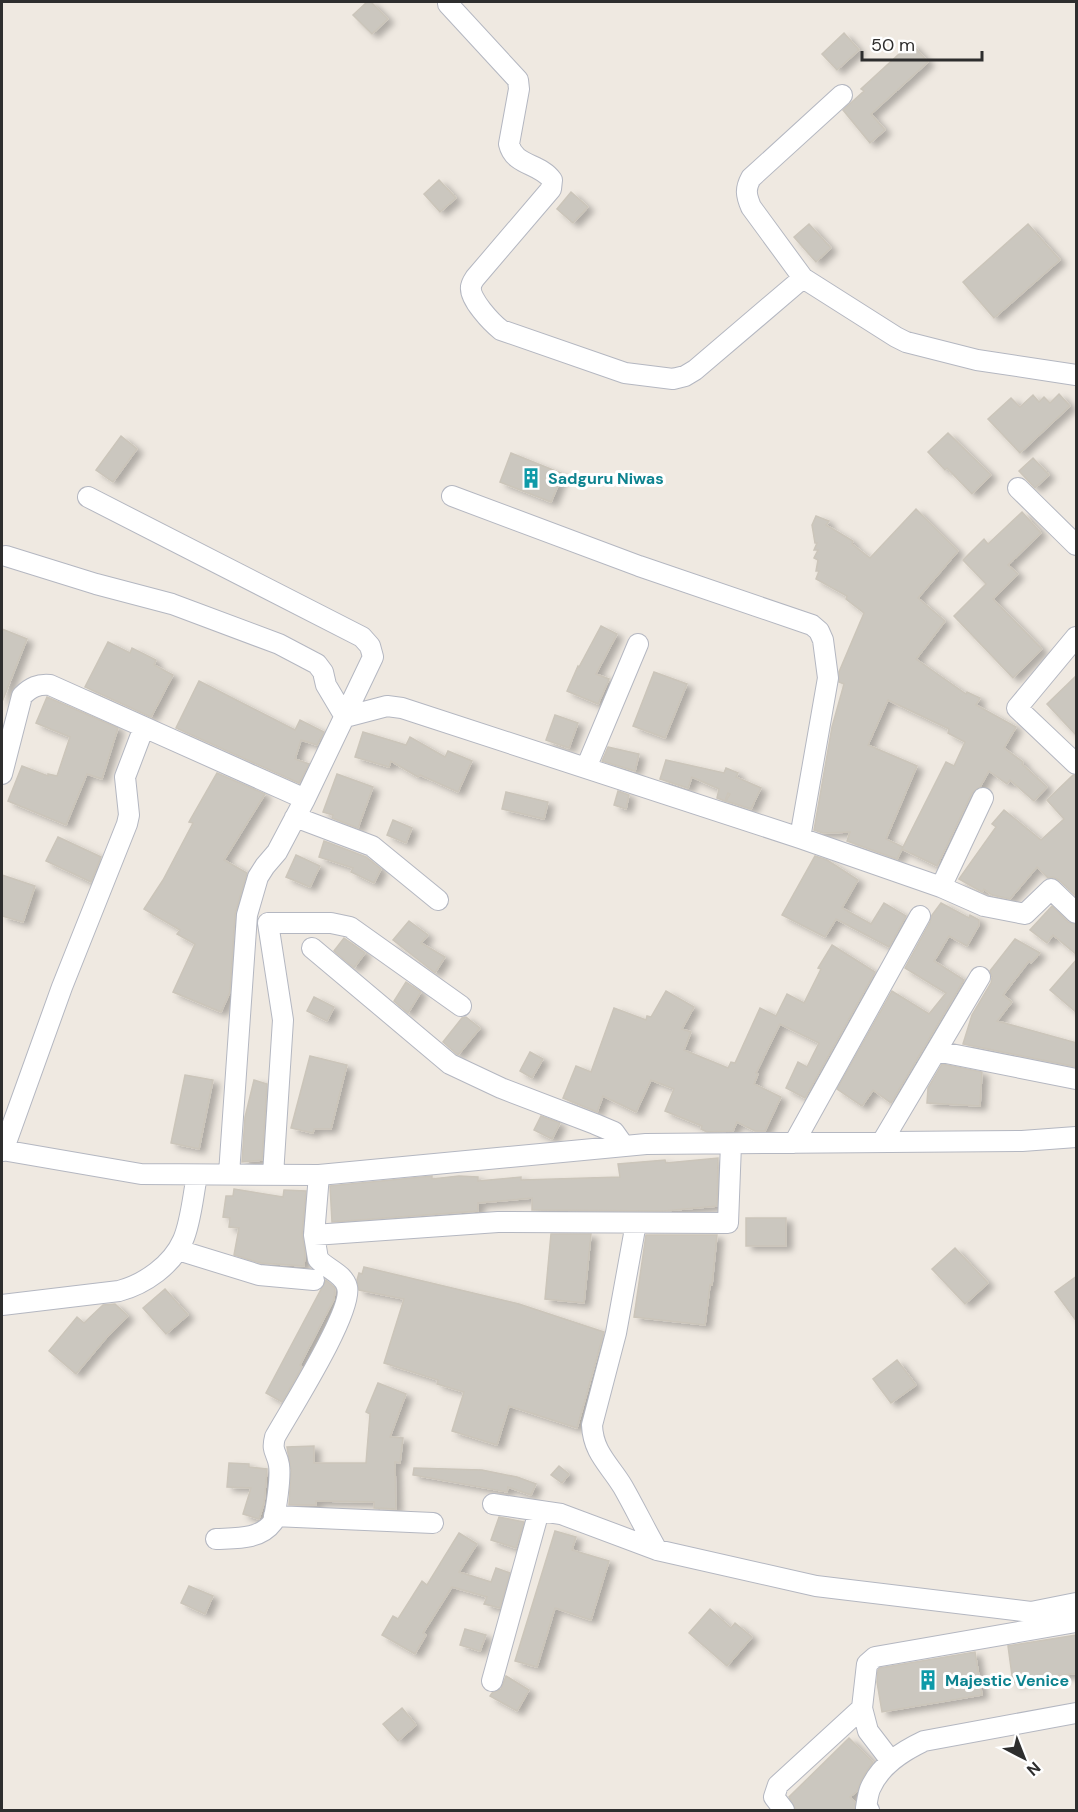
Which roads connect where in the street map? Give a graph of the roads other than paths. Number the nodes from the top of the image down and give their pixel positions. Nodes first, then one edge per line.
1 (448, 4) dead end
2 (842, 95) dead end
3 (803, 278) junction
4 (1077, 375) edge
5 (1018, 488) dead end
6 (452, 496) dead end
7 (88, 497) dead end
8 (1077, 545) edge
9 (6, 556) dead end
10 (1077, 637) edge
11 (638, 644) dead end
12 (345, 717) junction
13 (144, 727) junction
14 (1077, 764) edge
15 (586, 768) junction
16 (2, 774) edge
17 (983, 798) dead end
18 (305, 799) junction
19 (295, 817) junction
20 (800, 838) junction
21 (940, 887) junction
22 (438, 900) dead end
23 (1077, 913) edge
24 (920, 916) dead end
25 (312, 948) dead end
26 (980, 977) dead end
27 (461, 1006) dead end
28 (936, 1051) junction
29 (1077, 1079) edge
30 (1077, 1137) edge
31 (882, 1142) junction
32 (794, 1143) junction
33 (731, 1144) junction
34 (624, 1146) junction
35 (2, 1150) edge
36 (230, 1174) junction
37 (273, 1175) junction
38 (319, 1175) junction
39 (197, 1176) junction
40 (636, 1223) junction
41 (314, 1235) junction
42 (178, 1250) junction
43 (314, 1280) dead end
44 (2, 1305) edge
45 (493, 1503) dead end
46 (539, 1511) junction
47 (274, 1516) junction
48 (433, 1523) dead end
49 (216, 1539) dead end
50 (657, 1550) junction
51 (1077, 1603) edge
52 (1077, 1622) edge
53 (492, 1681) dead end
54 (862, 1708) junction
55 (1077, 1713) edge
56 (891, 1761) junction
57 (784, 1810) edge
58 (869, 1810) edge

1 - 3 street
2 - 3 street
3 - 4 street
5 - 8 street
6 - 20 street
7 - 12 street
9 - 12 street
10 - 14 street
11 - 15 street
12 - 15 street
12 - 18 street
13 - 16 street
13 - 18 street
13 - 35 street
15 - 20 street
17 - 21 street
18 - 19 street
19 - 22 street
19 - 36 street
20 - 21 street
21 - 23 street
24 - 32 street
25 - 34 street
26 - 28 street
27 - 37 street
28 - 29 street
28 - 31 street
30 - 31 street
31 - 32 street
32 - 33 street
33 - 34 street
33 - 40 street
34 - 38 street
35 - 39 street
36 - 37 street
36 - 39 street
37 - 38 street
38 - 41 street
39 - 42 street
40 - 41 street
40 - 50 street
41 - 47 street
42 - 43 street
42 - 44 street
45 - 46 street
46 - 50 street
46 - 53 street
47 - 48 street
47 - 49 street
50 - 51 street
52 - 54 street
54 - 56 street
54 - 57 street
55 - 56 street
56 - 58 street

